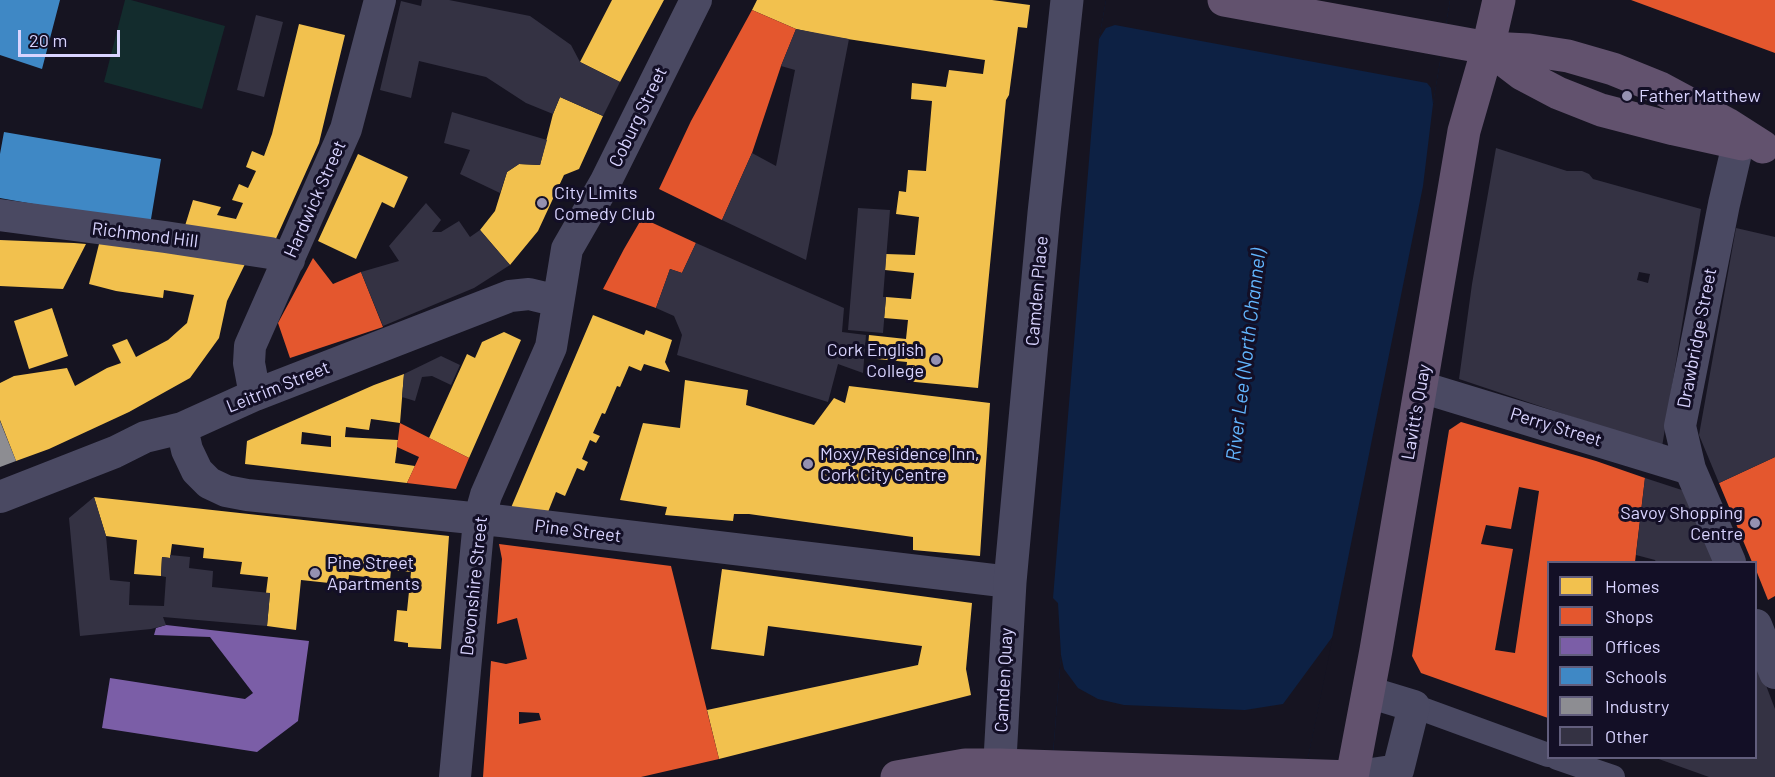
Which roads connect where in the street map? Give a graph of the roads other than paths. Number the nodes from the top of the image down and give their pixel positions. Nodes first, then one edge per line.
1 (380, 0) edge
2 (696, 0) edge
3 (1067, 0) edge
4 (1224, 0) edge
5 (1499, 0) edge
6 (1488, 48) junction
7 (1758, 147) edge
8 (0, 215) edge
9 (289, 260) junction
10 (558, 301) junction
11 (1421, 387) junction
12 (255, 395) junction
13 (182, 428) junction
14 (1690, 469) junction
15 (0, 497) edge
16 (479, 520) junction
17 (1730, 561) edge
18 (1010, 582) junction
19 (1775, 610) edge
20 (1757, 619) edge
21 (1757, 630) edge
22 (1775, 673) edge
23 (1368, 692) junction
24 (1414, 706) junction
25 (1547, 755) edge
26 (1560, 759) edge
27 (999, 771) edge
28 (455, 777) edge
29 (897, 777) edge
30 (1305, 777) edge
31 (1352, 777) edge
32 (1613, 777) edge

1 - 9 street, Hardwick Street
2 - 10 street, Coburg Street
3 - 18 street, Camden Place
4 - 6 highway
5 - 6 highway, Lavitt's Quay
6 - 7 highway
6 - 11 highway, Lavitt's Quay
7 - 14 street, Drawbridge Street
8 - 9 street, Richmond Hill
9 - 12 street, Hardwick Street
10 - 12 street, Leitrim Street
10 - 16 street, Devonshire Street
11 - 14 street, Perry Street
11 - 23 highway, Lavitt's Quay
12 - 13 street, Leitrim Street
13 - 15 street, Leitrim Street
13 - 16 street, Pine Street
14 - 17 street, Drawbridge Street
16 - 18 street, Pine Street
16 - 28 street, Devonshire Street
18 - 27 street, Camden Quay
19 - 20 street
21 - 22 street
23 - 24 street
23 - 31 highway, Lavitt's Quay
24 - 25 street
24 - 31 street
26 - 32 street
27 - 29 highway
27 - 30 highway
30 - 31 highway

